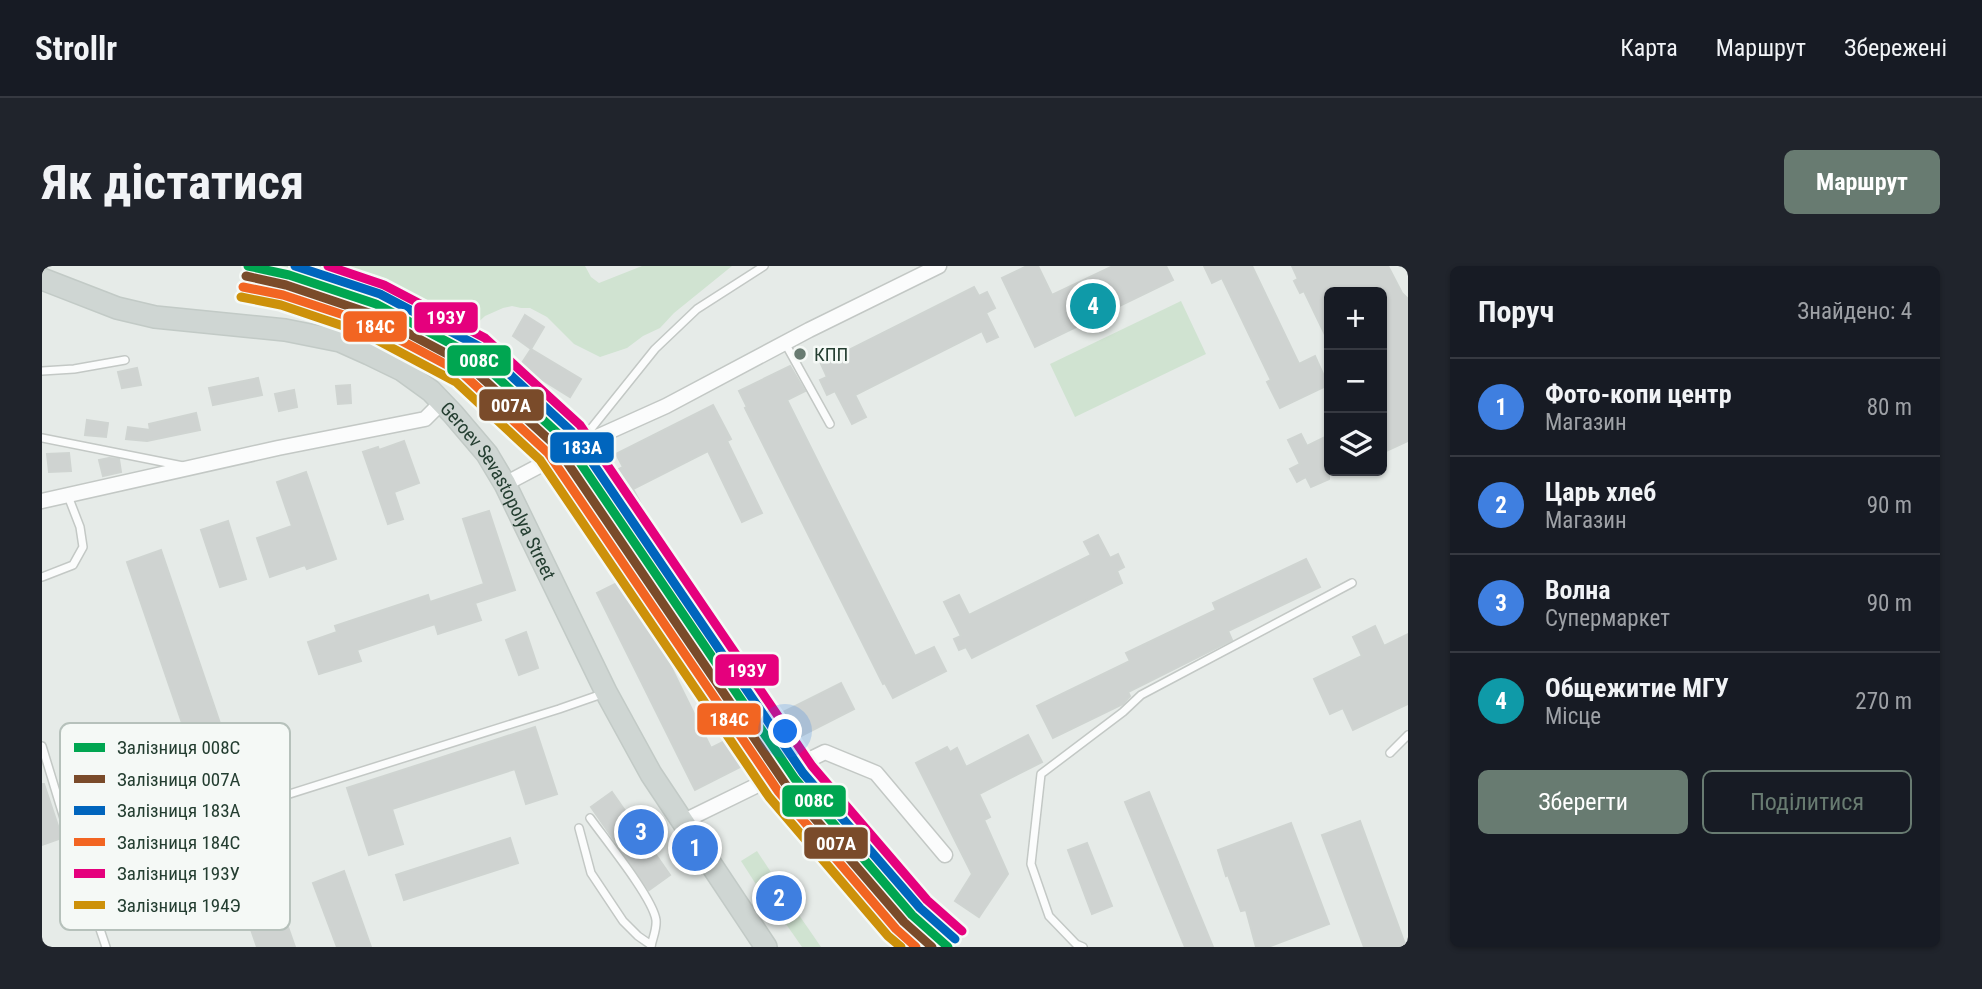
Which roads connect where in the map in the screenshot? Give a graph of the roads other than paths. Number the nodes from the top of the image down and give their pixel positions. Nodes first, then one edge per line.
1 (764, 266) edge
2 (939, 266) edge
3 (42, 279) edge
4 (785, 344) junction
5 (125, 360) dead end
6 (42, 371) edge
7 (442, 402) junction
8 (830, 424) dead end
9 (42, 438) edge
10 (577, 446) junction
11 (190, 468) junction
12 (505, 484) junction
13 (67, 495) junction
14 (42, 501) edge
15 (42, 577) edge
16 (1352, 583) dead end
17 (606, 692) junction
18 (1408, 734) edge
19 (42, 746) edge
20 (1390, 753) dead end
21 (290, 794) edge
22 (60, 805) edge
23 (590, 818) dead end
24 (682, 822) junction
25 (579, 828) dead end
26 (945, 855) dead end
27 (100, 930) edge
28 (651, 946) edge
29 (106, 947) edge
30 (766, 947) edge
31 (1083, 947) edge

1 - 10 lane
2 - 4 street
3 - 7 main road, Geroev Sevastopolya Street
4 - 8 lane
4 - 10 street
5 - 6 lane
7 - 11 street
7 - 12 main road, Geroev Sevastopolya Street
9 - 11 lane
10 - 12 street
11 - 13 street
12 - 17 main road, Geroev Sevastopolya Street
13 - 14 street
13 - 15 lane
16 - 31 lane
17 - 21 lane
17 - 24 main road, Geroev Sevastopolya Street
18 - 20 lane
19 - 22 lane
23 - 28 lane
24 - 26 street
24 - 30 main road, Geroev Sevastopolya Street
25 - 28 lane
27 - 29 lane

